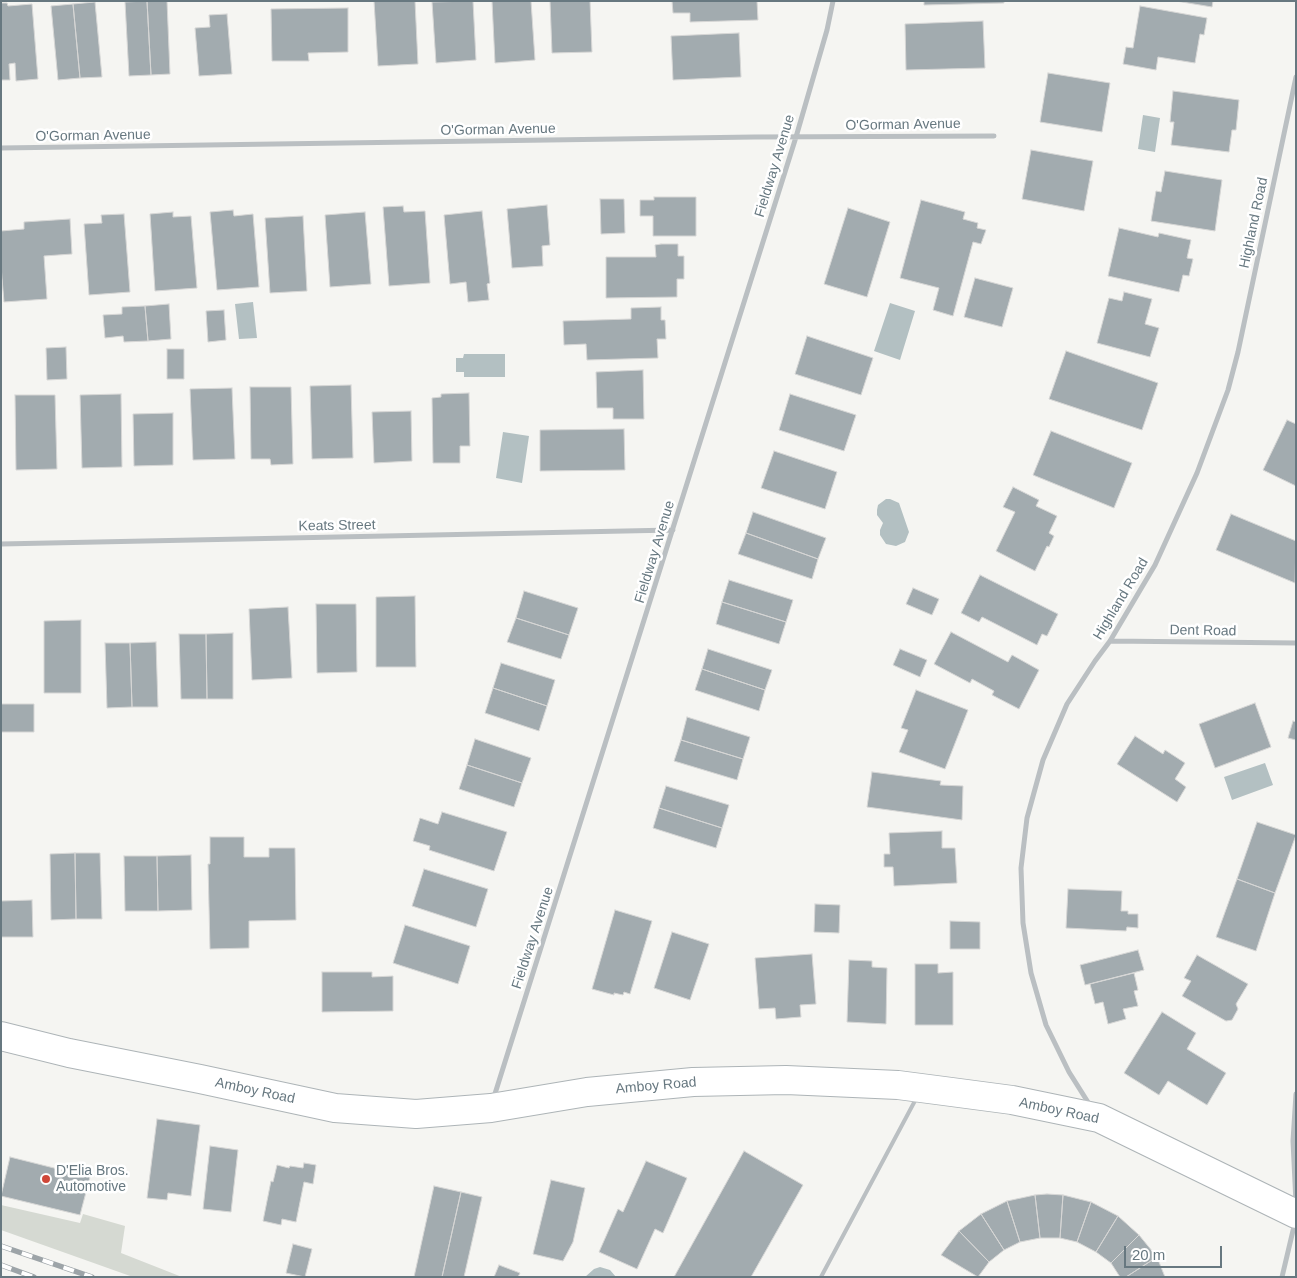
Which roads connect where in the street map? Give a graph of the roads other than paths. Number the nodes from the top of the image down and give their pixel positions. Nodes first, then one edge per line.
1 (833, 1) edge
2 (1296, 77) edge
3 (994, 136) dead end
4 (796, 137) junction
5 (1, 148) edge
6 (673, 530) junction
7 (1, 544) edge
8 (1110, 641) junction
9 (1296, 643) edge
10 (1, 1036) edge
11 (922, 1088) junction
12 (1296, 1094) edge
13 (491, 1108) junction
14 (1098, 1118) junction
15 (1296, 1204) edge
16 (1296, 1215) edge
17 (821, 1277) edge
18 (1282, 1277) edge

1 - 4 street, Fieldway Avenue
2 - 8 street, Highland Road
3 - 4 street, O'Gorman Avenue
4 - 5 street, O'Gorman Avenue
4 - 6 street, Fieldway Avenue
6 - 7 street, Keats Street
6 - 13 street, Fieldway Avenue
8 - 9 street, Dent Road
8 - 14 street, Highland Road
10 - 13 main road, Amboy Road
11 - 13 main road, Amboy Road
11 - 14 main road, Amboy Road
11 - 17 lane
12 - 15 street
14 - 16 main road, Amboy Road
16 - 18 street

